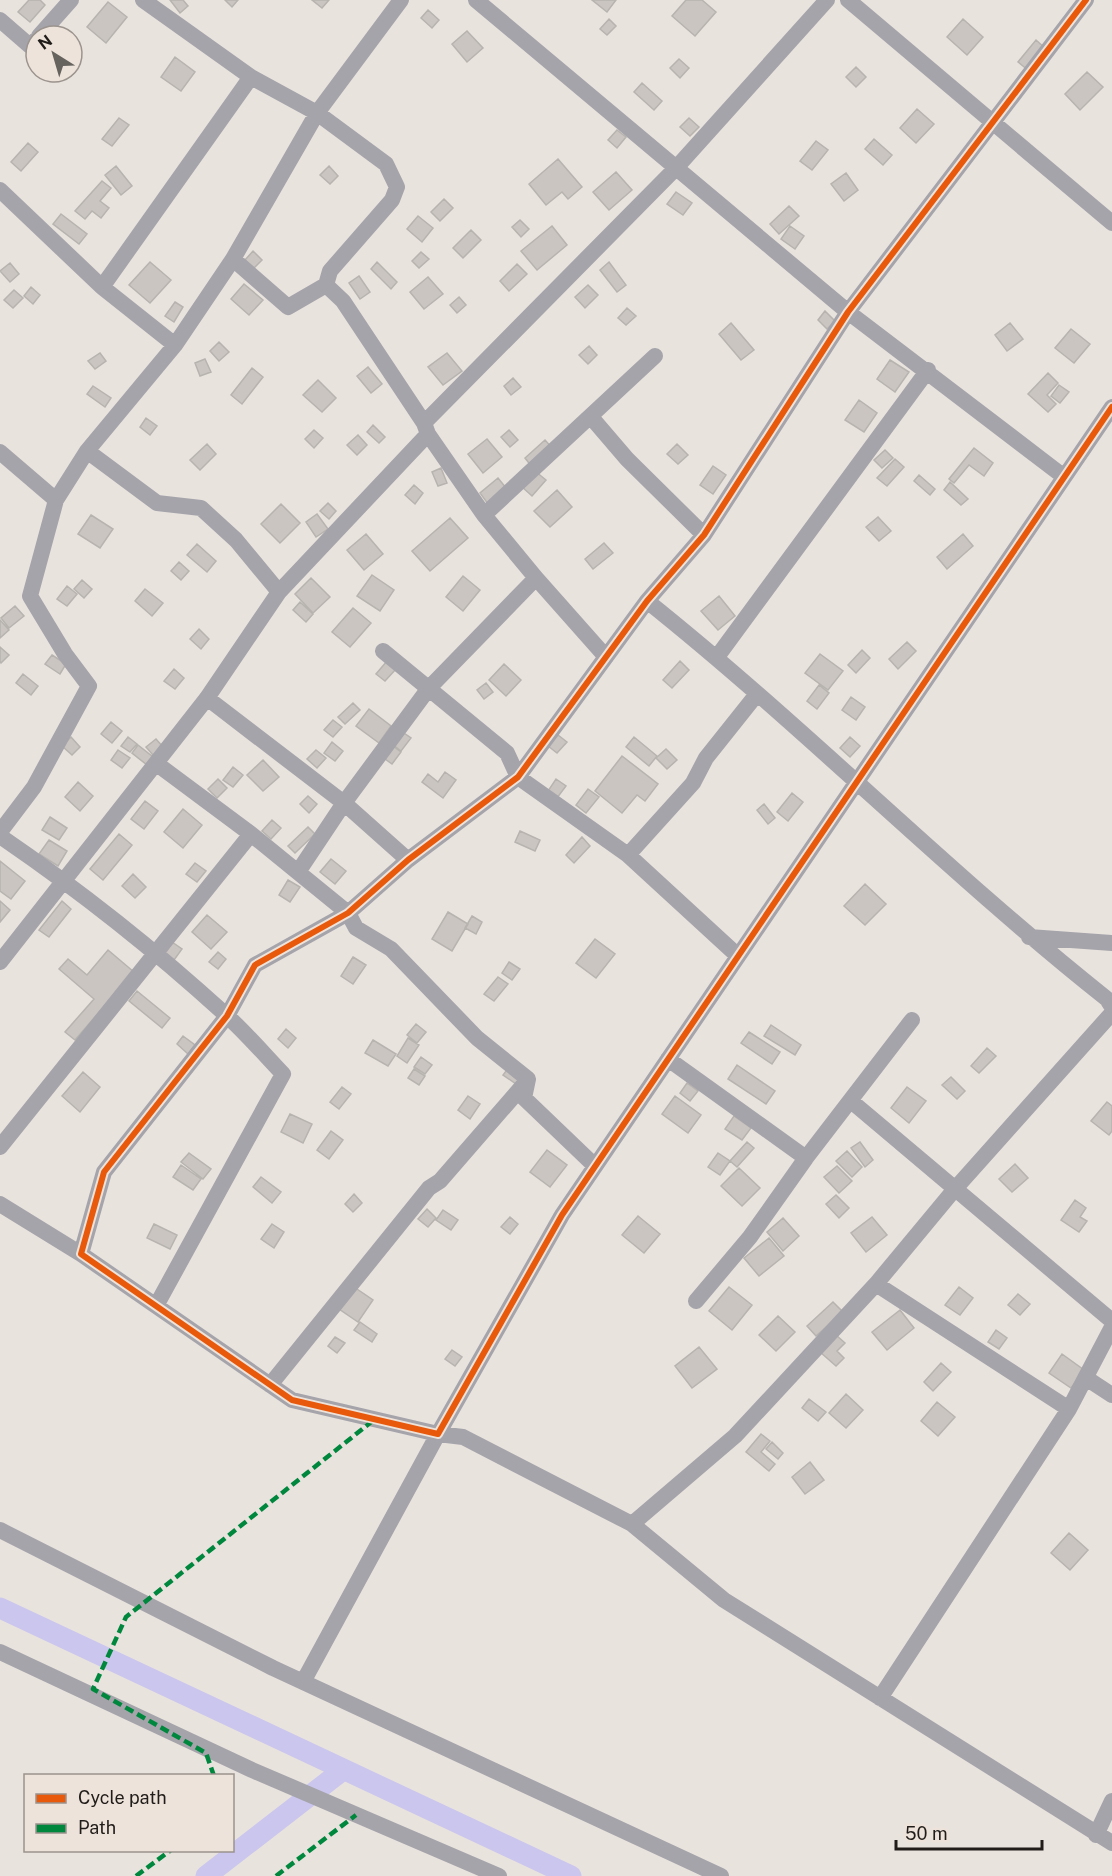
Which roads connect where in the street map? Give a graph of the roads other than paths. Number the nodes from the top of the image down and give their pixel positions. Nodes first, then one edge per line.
1 (71, 0) edge
2 (143, 0) edge
3 (401, 0) edge
4 (476, 0) edge
5 (827, 0) edge
6 (848, 0) edge
7 (1086, 0) edge
8 (0, 20) edge
9 (50, 24) edge
10 (24, 41) edge
11 (251, 77) junction
12 (317, 113) junction
13 (992, 123) junction
14 (676, 168) junction
15 (0, 190) edge
16 (1112, 223) edge
17 (233, 259) junction
18 (326, 285) junction
19 (102, 287) junction
20 (848, 312) junction
21 (175, 345) junction
22 (655, 356) dead end
23 (928, 370) junction
24 (1112, 407) edge
25 (591, 417) junction
26 (426, 428) junction
27 (87, 451) junction
28 (0, 452) edge
29 (1063, 476) junction
30 (56, 500) junction
31 (484, 515) junction
32 (704, 535) junction
33 (536, 578) junction
34 (279, 592) junction
35 (647, 601) junction
36 (383, 651) dead end
37 (606, 657) junction
38 (717, 657) junction
39 (429, 688) junction
40 (757, 694) junction
41 (207, 698) junction
42 (157, 764) junction
43 (518, 777) junction
44 (856, 782) junction
45 (344, 803) junction
46 (0, 834) edge
47 (251, 834) junction
48 (628, 855) junction
49 (408, 860) junction
50 (298, 872) junction
51 (64, 879) junction
52 (348, 913) junction
53 (1029, 937) junction
54 (1112, 943) edge
55 (154, 953) junction
56 (738, 956) junction
57 (0, 962) edge
58 (1112, 1007) edge
59 (1112, 1013) edge
60 (227, 1016) junction
61 (912, 1020) dead end
62 (668, 1059) junction
63 (528, 1079) junction
64 (851, 1101) junction
65 (0, 1147) edge
66 (806, 1158) junction
67 (595, 1166) junction
68 (954, 1190) junction
69 (0, 1204) edge
70 (81, 1254) junction
71 (876, 1284) junction
72 (696, 1301) dead end
73 (156, 1306) junction
74 (1112, 1321) edge
75 (1112, 1328) edge
76 (1086, 1378) junction
77 (270, 1384) junction
78 (1112, 1395) edge
79 (1069, 1409) junction
80 (438, 1434) junction
81 (632, 1524) junction
82 (0, 1530) edge
83 (0, 1652) edge
84 (303, 1682) junction
85 (880, 1698) junction
86 (1112, 1802) edge
87 (1096, 1835) junction
88 (1112, 1843) edge
89 (500, 1876) edge
90 (721, 1876) edge

1 - 9 street
2 - 11 street
3 - 12 street
4 - 14 street
5 - 14 street
6 - 13 street
7 - 13 street
8 - 10 street
11 - 12 street
11 - 19 street
12 - 17 street
12 - 18 street
13 - 16 street
13 - 20 street
14 - 20 street
14 - 26 street
15 - 19 street
17 - 18 street
17 - 21 street
18 - 26 street
19 - 21 street
20 - 23 street
20 - 32 street
21 - 27 street
22 - 25 street
23 - 29 street
23 - 38 street
24 - 29 street
25 - 31 street
25 - 32 street
26 - 31 street
26 - 34 street
27 - 30 street
27 - 34 street
28 - 30 street
29 - 44 street
30 - 46 street
31 - 33 street
32 - 35 street
33 - 37 street
33 - 39 street
34 - 41 street
35 - 37 street
35 - 38 street
36 - 39 street
37 - 43 street
38 - 40 street
39 - 43 street
39 - 45 street
40 - 44 street
40 - 48 street
41 - 42 street
41 - 45 street
42 - 47 street
42 - 51 street
43 - 48 street
43 - 49 street
44 - 53 street
44 - 56 street
45 - 49 street
45 - 50 street
46 - 51 street
47 - 50 street
47 - 55 street
48 - 56 street
49 - 52 street
50 - 52 street
51 - 55 street
51 - 57 street
52 - 60 street
52 - 63 street
53 - 54 street
53 - 58 street
55 - 60 street
55 - 65 street
56 - 62 street
59 - 68 street
60 - 70 street
60 - 73 street
61 - 64 street
62 - 66 street
62 - 67 street
63 - 67 street
63 - 77 street
64 - 66 street
64 - 68 street
66 - 72 street
67 - 80 street
68 - 71 street
68 - 74 street
69 - 70 street
70 - 73 street
71 - 79 street
71 - 81 street
73 - 77 street
75 - 76 street
76 - 78 street
76 - 79 street
77 - 80 street
79 - 85 street
80 - 81 street
80 - 84 street
81 - 85 street
82 - 84 street
83 - 89 street
84 - 90 street
85 - 87 street
86 - 87 street
87 - 88 street

